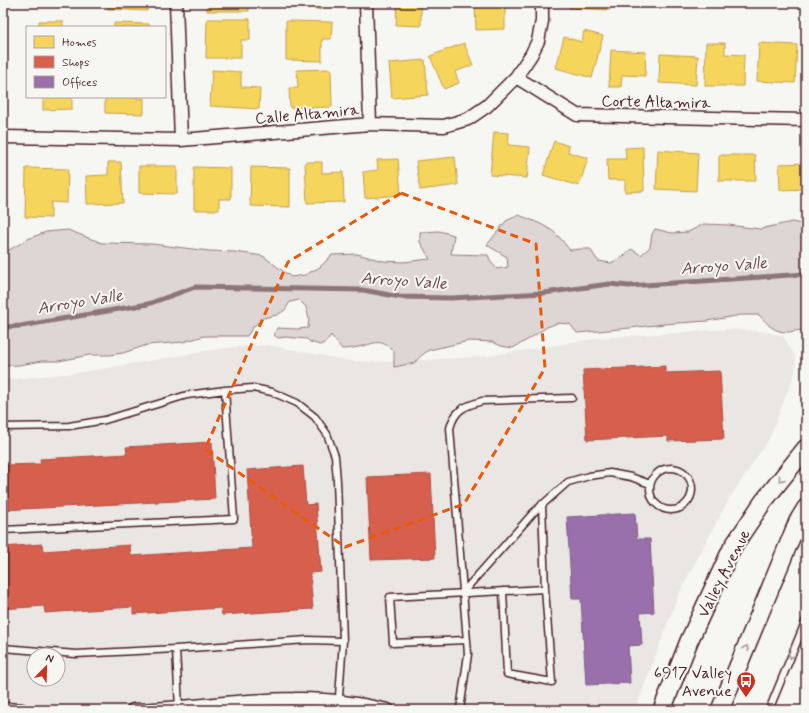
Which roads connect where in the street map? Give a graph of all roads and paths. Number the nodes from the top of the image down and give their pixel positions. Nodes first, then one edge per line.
1 (176, 3) edge
2 (366, 3) edge
3 (542, 3) edge
4 (516, 76) junction
5 (806, 120) edge
6 (370, 124) junction
7 (3, 137) edge
8 (181, 140) junction
9 (225, 390) junction
10 (572, 398) dead end
11 (3, 428) edge
12 (806, 448) edge
13 (650, 484) junction
14 (542, 504) junction
15 (806, 508) edge
16 (3, 530) edge
17 (545, 589) junction
18 (503, 591) junction
19 (463, 592) junction
20 (806, 620) edge
21 (467, 640) junction
22 (343, 641) junction
23 (3, 648) edge
24 (176, 649) junction
25 (338, 706) edge
26 (3, 709) edge
27 (179, 709) edge
28 (22, 710) edge
29 (133, 710) edge
30 (388, 710) edge
31 (460, 710) edge
32 (662, 710) edge
33 (720, 710) edge
34 (769, 710) edge

1 - 8 street
2 - 6 street
3 - 4 street, Calle Altamira
4 - 5 street, Corte Altamira
4 - 6 street, Calle Altamira
6 - 8 street, Calle Altamira
7 - 8 street, Calle Altamira
9 - 11 lane
9 - 16 lane
9 - 22 lane
10 - 19 lane
12 -> 32 main road, Valley Avenue
13 - 13 lane
13 - 14 lane
14 - 17 lane
14 - 19 lane
33 -> 15 main road
17 - 18 lane
17 - 18 lane
18 - 19 lane
19 - 21 lane
19 - 21 lane
20 -> 34 lane
21 - 31 lane
22 - 24 lane
22 - 25 lane
23 - 24 lane
24 - 27 lane
25 - 27 street
25 - 30 street
26 - 28 street
27 - 29 street

